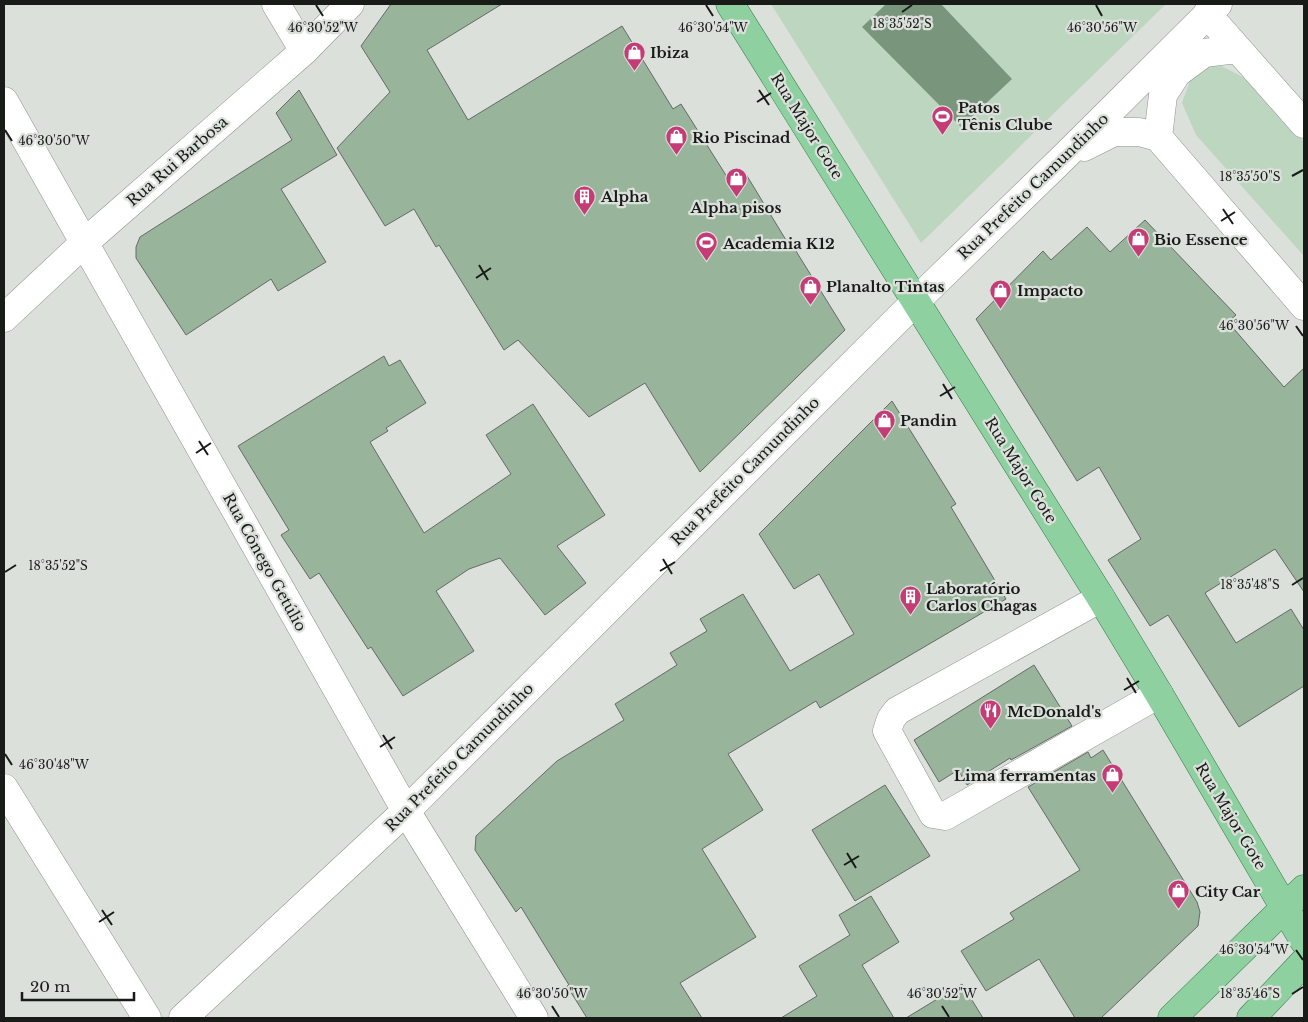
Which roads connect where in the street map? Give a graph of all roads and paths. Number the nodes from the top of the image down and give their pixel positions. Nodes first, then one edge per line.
1 (276, 4) edge
2 (350, 4) edge
3 (730, 4) edge
4 (1213, 9) edge
5 (1237, 49) junction
6 (304, 51) junction
7 (4, 101) edge
8 (1304, 124) edge
9 (1158, 137) junction
10 (1066, 155) junction
11 (84, 243) junction
12 (916, 300) junction
13 (1304, 306) edge
14 (4, 318) edge
15 (1100, 598) junction
16 (1159, 694) junction
17 (4, 788) edge
18 (406, 811) junction
19 (1295, 898) edge
20 (1304, 941) edge
21 (1304, 962) edge
22 (147, 1018) edge
23 (183, 1018) edge
24 (534, 1018) edge
25 (1172, 1018) edge
26 (1251, 1018) edge

1 - 6 street
2 - 6 street, Rua Rui Barbosa
3 - 12 main road, Rua Major Gote
4 - 5 street
4 - 10 street, Rua Prefeito Camundinho
5 - 8 street
5 - 9 street
6 - 11 street, Rua Rui Barbosa
7 - 11 street, Rua Cônego Getúlio
9 - 10 street
9 - 13 street
10 - 12 street, Rua Prefeito Camundinho
11 - 14 street, Rua Rui Barbosa
11 - 18 street, Rua Cônego Getúlio
12 - 15 main road, Rua Major Gote
12 - 18 street, Rua Prefeito Camundinho
15 - 16 main road, Rua Major Gote
15 - 16 street
16 - 19 main road, Rua Major Gote
17 - 22 street
18 - 23 street, Rua Prefeito Camundinho
18 - 24 street, Rua Cônego Getúlio
19 - 20 main road, Rua Major Gote
19 - 25 main road
21 - 26 main road

